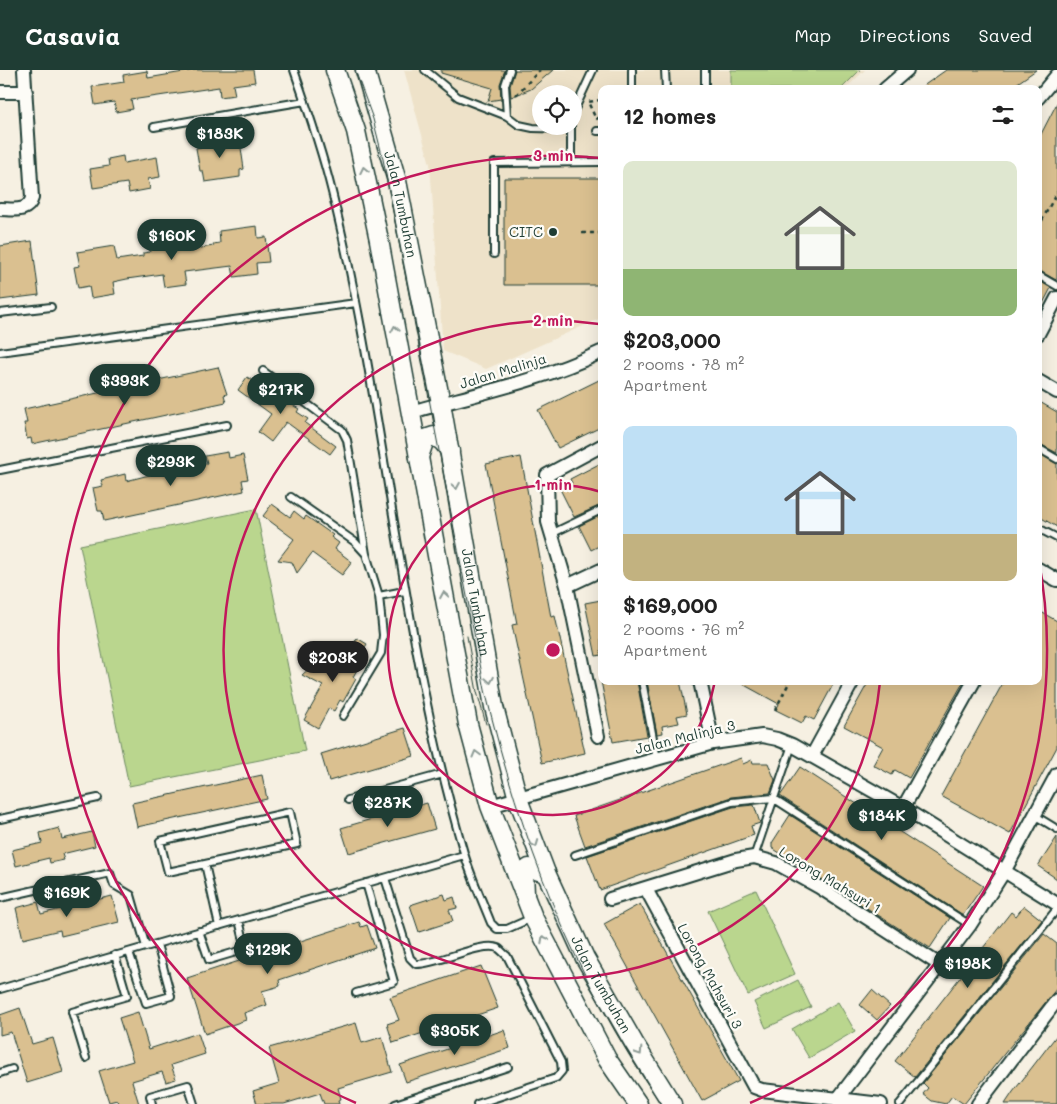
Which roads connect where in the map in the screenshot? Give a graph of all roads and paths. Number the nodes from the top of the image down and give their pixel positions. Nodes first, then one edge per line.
1 (24, 70) edge
2 (294, 70) edge
3 (335, 70) edge
4 (365, 70) edge
5 (425, 70) edge
6 (510, 70) edge
7 (540, 70) edge
8 (593, 70) edge
9 (632, 70) edge
10 (665, 70) edge
11 (705, 70) edge
12 (907, 70) edge
13 (1054, 70) edge
14 (1057, 75) edge
15 (632, 85) edge
16 (666, 85) edge
17 (706, 85) edge
18 (890, 85) edge
19 (0, 92) edge
20 (26, 92) junction
21 (1042, 93) edge
22 (582, 94) edge
23 (598, 100) edge
24 (305, 101) junction
25 (517, 104) dead end
26 (507, 116) junction
27 (598, 118) edge
28 (154, 127) dead end
29 (532, 128) edge
30 (571, 135) edge
31 (571, 162) junction
32 (598, 162) edge
33 (1057, 192) edge
34 (0, 209) edge
35 (1042, 220) edge
36 (582, 233) dead end
37 (598, 233) edge
38 (494, 254) dead end
39 (1042, 277) edge
40 (1057, 286) edge
41 (1057, 298) edge
42 (356, 303) junction
43 (51, 307) dead end
44 (0, 313) edge
45 (1042, 326) edge
46 (430, 348) junction
47 (399, 351) junction
48 (0, 352) edge
49 (598, 353) edge
50 (263, 371) dead end
51 (1042, 383) edge
52 (1057, 392) edge
53 (441, 403) junction
54 (411, 412) junction
55 (226, 426) dead end
56 (598, 448) edge
57 (1042, 450) edge
58 (450, 451) junction
59 (419, 457) junction
60 (1057, 459) edge
61 (0, 470) edge
62 (291, 497) dead end
63 (598, 511) edge
64 (1042, 530) edge
65 (551, 534) junction
66 (1057, 538) edge
67 (366, 554) junction
68 (598, 571) edge
69 (1042, 571) edge
70 (1057, 580) edge
71 (567, 586) junction
72 (404, 591) junction
73 (379, 596) junction
74 (643, 685) edge
75 (701, 685) edge
76 (788, 685) edge
77 (851, 685) edge
78 (972, 685) edge
79 (775, 710) dead end
80 (343, 716) dead end
81 (598, 736) dead end
82 (714, 743) junction
83 (792, 745) junction
84 (506, 754) junction
85 (812, 756) junction
86 (657, 759) junction
87 (443, 774) junction
88 (1057, 774) edge
89 (484, 785) junction
90 (98, 798) dead end
91 (773, 798) junction
92 (518, 799) junction
93 (348, 800) dead end
94 (490, 806) junction
95 (903, 808) junction
96 (1034, 815) junction
97 (0, 819) edge
98 (1057, 829) edge
99 (464, 855) junction
100 (575, 855) dead end
101 (754, 857) junction
102 (205, 864) junction
103 (1005, 870) junction
104 (546, 873) junction
105 (385, 878) junction
106 (366, 883) junction
107 (646, 889) junction
108 (0, 898) edge
109 (610, 899) dead end
110 (1057, 904) edge
111 (1057, 910) edge
112 (530, 911) junction
113 (239, 920) junction
114 (970, 925) junction
115 (219, 926) junction
116 (199, 931) junction
117 (576, 940) junction
118 (157, 944) junction
119 (146, 947) junction
120 (129, 952) junction
121 (115, 956) junction
122 (940, 965) junction
123 (560, 968) junction
124 (0, 989) edge
125 (356, 994) dead end
126 (1057, 1000) edge
127 (86, 1058) dead end
128 (508, 1067) dead end
129 (12, 1069) dead end
130 (0, 1073) edge
131 (837, 1100) junction
132 (152, 1104) edge
133 (194, 1104) edge
134 (395, 1104) edge
135 (477, 1104) edge
136 (638, 1104) edge
137 (672, 1104) edge
138 (881, 1104) edge
139 (900, 1104) edge
140 (978, 1104) edge

1 - 20 street
2 - 24 lane
47 -> 3 main road, Jalan Tumbuhan
4 - 46 main road, Jalan Tumbuhan
5 - 26 lane
6 - 26 lane
7 - 25 path
8 - 22 lane
9 - 15 lane
10 - 16 lane
11 - 17 lane
12 - 18 street
13 - 14 lane
14 - 21 street
19 - 20 street
20 - 34 street
23 - 27 path
24 - 28 lane
24 - 42 lane
26 - 29 lane
30 - 31 lane
31 - 32 lane
31 - 38 lane
33 - 35 path
36 - 37 path
39 - 40 lane
41 - 45 street
42 - 48 lane
42 - 72 lane
43 - 44 lane
46 - 47 main road
46 - 53 main road, Jalan Tumbuhan
47 - 54 main road, Jalan Tumbuhan
49 - 53 street, Jalan Malinja
50 - 67 lane
51 - 52 street
53 - 54 street, Jalan Malinja
53 - 58 main road, Jalan Tumbuhan
54 - 59 main road, Jalan Tumbuhan
55 - 61 lane
56 - 65 street
57 - 60 lane
58 - 59 main road
58 -> 84 main road, Jalan Tumbuhan
89 -> 59 main road, Jalan Tumbuhan
62 - 67 lane
63 - 65 lane
64 - 66 lane
65 - 71 street
67 - 73 lane
68 - 71 street
69 - 70 street
71 - 81 street
72 - 73 lane
72 - 87 lane
73 - 80 lane
74 - 86 lane
75 - 82 street
76 - 79 path
77 - 85 street
78 - 95 street
82 - 83 street, Jalan Malinja 3
82 - 86 street, Jalan Malinja 3
83 - 85 street, Jalan Malinja 3
83 - 91 lane
84 - 89 main road
84 - 92 main road, Jalan Tumbuhan
85 - 95 street, Jalan Malinja 3
86 - 92 street, Jalan Malinja 3
87 - 93 lane
87 - 99 lane
88 - 96 street
89 - 94 main road, Jalan Tumbuhan
90 - 97 lane
91 - 100 lane
91 - 101 lane
91 - 114 lane
92 - 94 street, Jalan Malinja 3
92 -> 104 main road, Jalan Tumbuhan
94 - 112 main road, Jalan Tumbuhan
95 - 103 street, Jalan Malinja 3
96 - 98 lane
96 - 103 street
99 - 105 lane
99 - 112 lane
101 - 107 street, Lorong Mahsuri 1
101 - 122 street, Lorong Mahsuri 1
102 - 102 lane
102 - 115 lane
103 - 110 street, Jalan Malinja 3
103 - 114 street
104 - 112 main road
104 - 117 main road, Jalan Tumbuhan
105 - 106 lane
105 - 135 lane
106 - 113 lane
106 - 125 lane
107 - 109 street, Lorong Mahsuri 1
107 - 131 street, Lorong Mahsuri 3
108 - 119 lane
111 - 139 lane
123 -> 112 main road, Jalan Tumbuhan
113 - 115 lane
113 - 116 lane
114 - 122 street
115 - 116 lane
116 - 118 lane
117 - 123 main road
117 -> 137 main road, Jalan Tumbuhan
118 - 119 lane
118 - 120 lane
119 - 120 lane
120 - 121 lane
121 - 124 lane
121 - 127 lane
122 - 131 street
123 - 136 main road, Jalan Tumbuhan
126 - 140 street
128 - 134 lane
129 - 130 lane
131 - 138 street
132 - 133 lane

